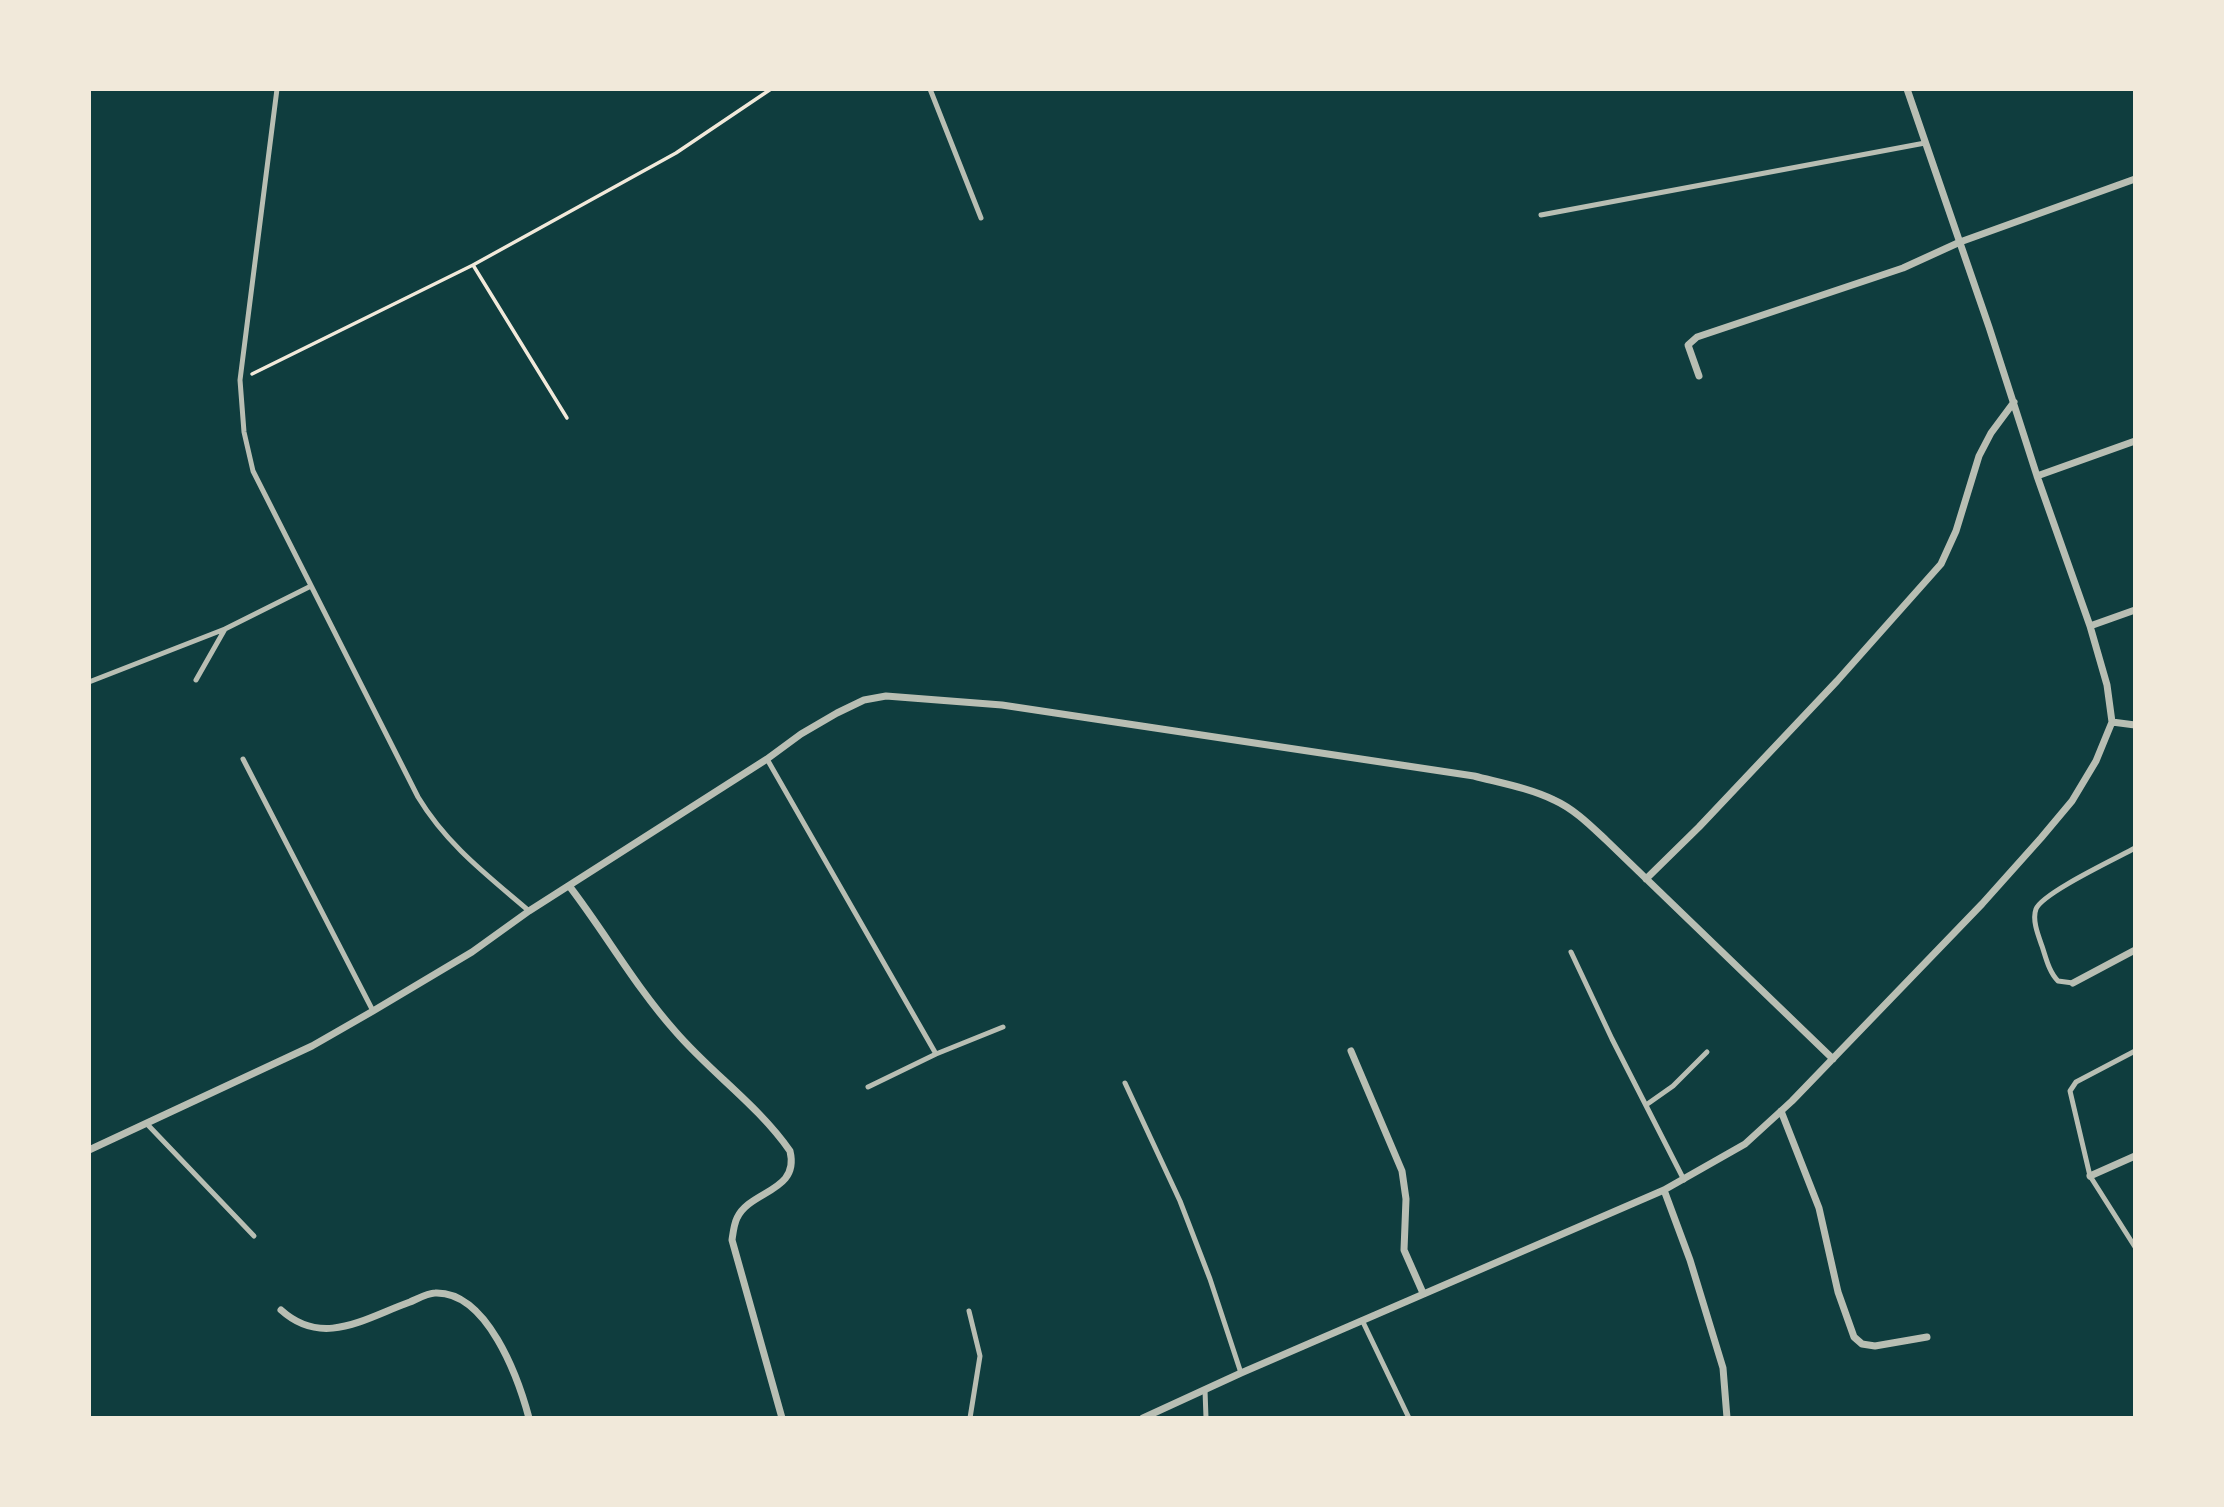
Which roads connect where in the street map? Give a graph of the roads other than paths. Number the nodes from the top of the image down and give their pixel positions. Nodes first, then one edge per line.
1 (277, 89) edge
2 (930, 89) edge
3 (1907, 89) edge
4 (1925, 143) junction
5 (2135, 178) edge
6 (1541, 215) dead end
7 (981, 218) dead end
8 (1960, 242) junction
9 (1699, 376) dead end
10 (2014, 402) junction
11 (2135, 441) edge
12 (2037, 476) junction
13 (311, 586) junction
14 (2135, 610) edge
15 (2090, 626) junction
16 (225, 629) junction
17 (196, 680) dead end
18 (89, 682) edge
19 (2112, 722) junction
20 (2135, 725) edge
21 (243, 759) dead end
22 (766, 759) junction
23 (2135, 848) edge
24 (1646, 879) junction
25 (570, 887) junction
26 (528, 911) junction
27 (2135, 950) edge
28 (1571, 952) dead end
29 (2073, 983) joint
30 (373, 1011) junction
31 (1003, 1027) dead end
32 (1351, 1051) dead end
33 (2135, 1051) edge
34 (1707, 1052) dead end
35 (936, 1054) junction
36 (1833, 1059) junction
37 (1125, 1083) dead end
38 (868, 1087) dead end
39 (1646, 1105) junction
40 (1781, 1111) junction
41 (147, 1124) junction
42 (89, 1150) edge
43 (2135, 1156) edge
44 (2090, 1176) junction
45 (1684, 1180) junction
46 (1664, 1190) junction
47 (254, 1236) dead end
48 (2135, 1247) edge
49 (1423, 1293) junction
50 (281, 1310) dead end
51 (969, 1311) dead end
52 (1362, 1320) junction
53 (1927, 1336) dead end
54 (1241, 1373) junction
55 (1205, 1390) junction
56 (529, 1418) edge
57 (782, 1418) edge
58 (970, 1418) edge
59 (1143, 1418) edge
60 (1206, 1418) edge
61 (1409, 1418) edge
62 (1727, 1418) edge

1 - 13 lane
2 - 7 lane
3 - 4 street
4 - 6 lane
4 - 8 street
5 - 8 street
8 - 9 street
8 - 10 street
10 - 12 street
10 - 24 street
11 - 12 street
12 - 15 street
13 - 16 lane
13 - 26 lane
14 - 15 street
15 - 19 street
16 - 17 lane
16 - 18 lane
19 - 20 street
19 - 36 street
21 - 30 lane
22 - 24 street
22 - 25 street
22 - 35 lane
23 - 29 lane
24 - 36 street
25 - 26 street
25 - 57 street
26 - 30 street
27 - 29 street
28 - 39 lane
30 - 41 street
31 - 35 lane
32 - 49 street
33 - 44 lane
34 - 39 lane
35 - 38 lane
36 - 40 street
37 - 54 lane
39 - 45 lane
40 - 45 street
40 - 53 street
41 - 42 street
41 - 47 lane
43 - 44 street
44 - 48 lane
45 - 46 street
46 - 49 street
46 - 62 street
49 - 52 street
50 - 56 street
51 - 58 lane
52 - 54 street
52 - 61 lane
54 - 55 street
55 - 59 street
55 - 60 lane

